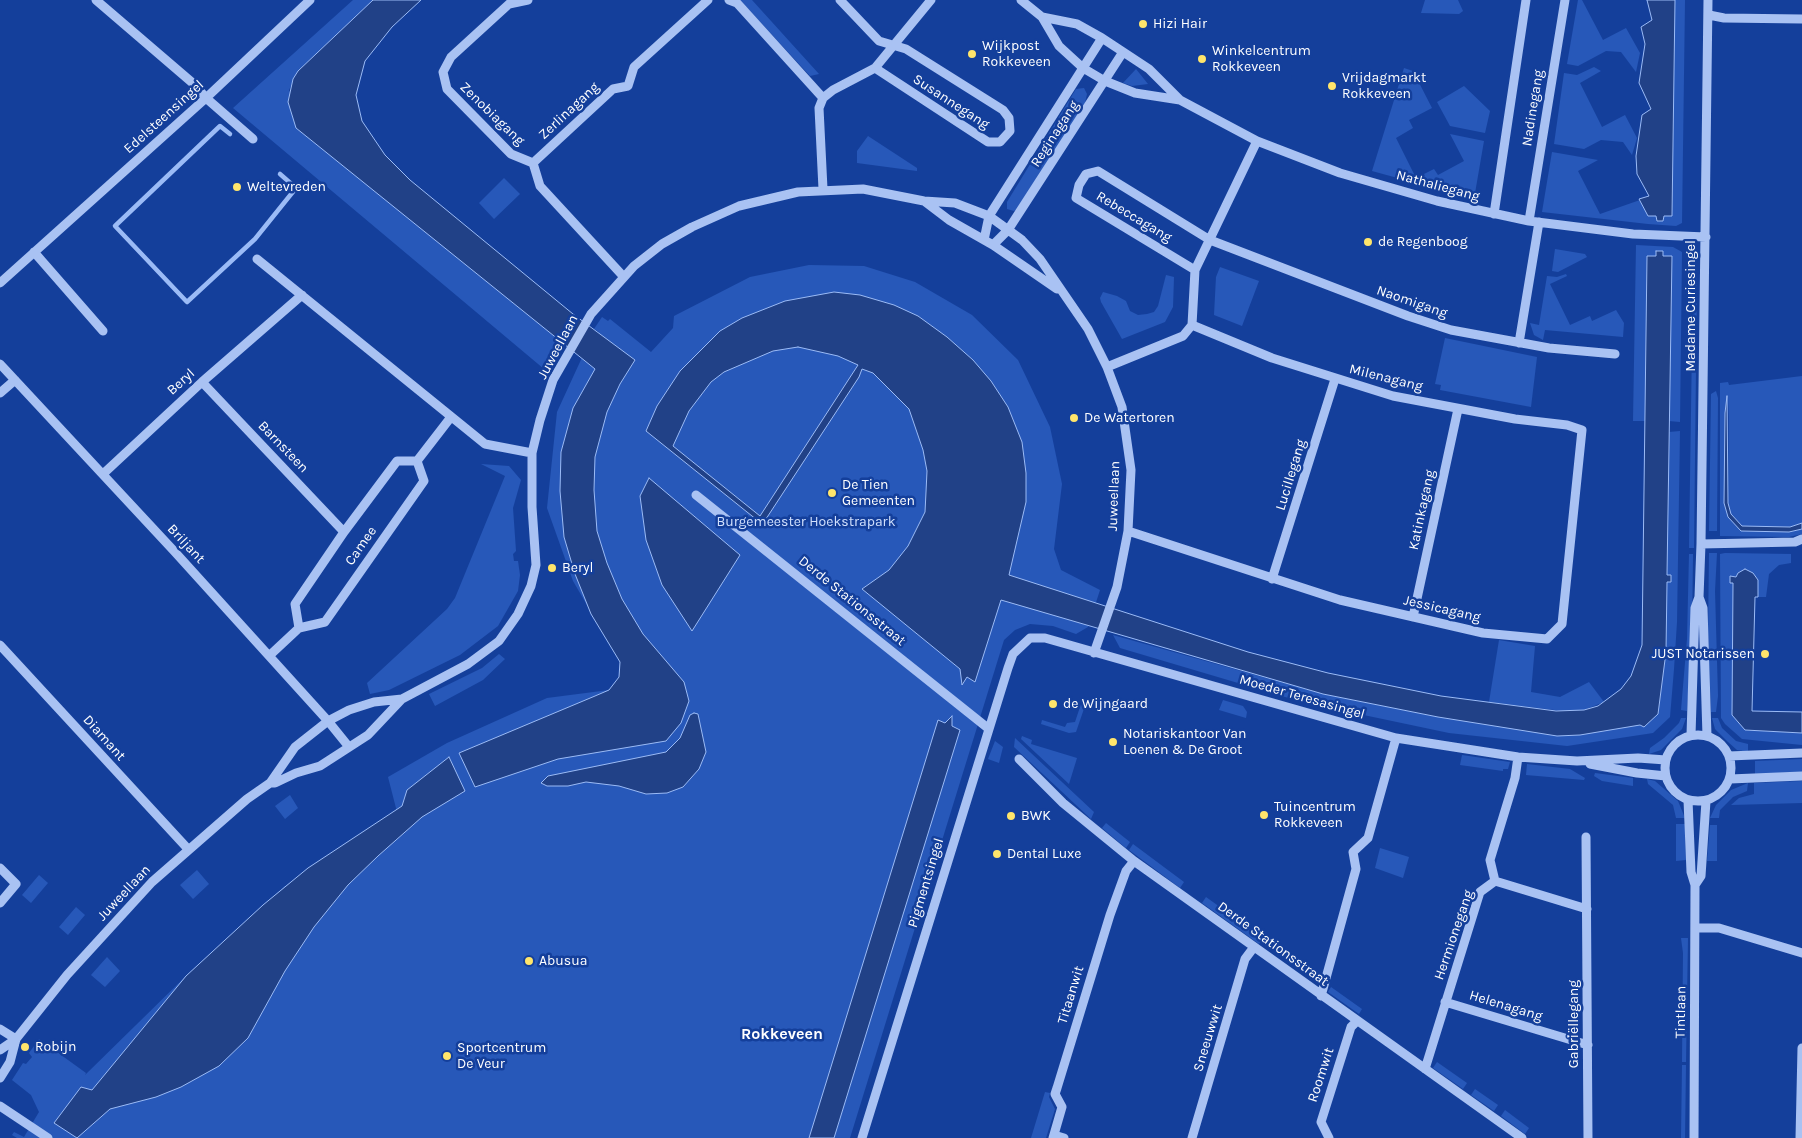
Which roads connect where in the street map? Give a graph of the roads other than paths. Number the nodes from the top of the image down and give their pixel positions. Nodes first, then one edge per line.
1 (96, 0) edge
2 (310, 0) edge
3 (528, 0) edge
4 (708, 0) edge
5 (729, 0) edge
6 (840, 0) edge
7 (931, 0) edge
8 (1021, 0) edge
9 (1526, 0) edge
10 (1565, 0) edge
11 (1708, 0) edge
12 (1712, 0) edge
13 (1709, 15) junction
14 (1042, 17) junction
15 (1802, 19) edge
16 (1102, 38) junction
17 (892, 46) junction
18 (1123, 52) junction
19 (875, 68) junction
20 (1083, 68) junction
21 (1105, 81) junction
22 (206, 98) junction
23 (822, 98) junction
24 (1180, 100) junction
25 (253, 139) dead end
26 (1257, 141) junction
27 (533, 163) junction
28 (823, 189) junction
29 (924, 201) junction
30 (1494, 214) junction
31 (989, 216) junction
32 (1529, 220) junction
33 (1539, 222) junction
34 (1008, 230) junction
35 (1706, 237) junction
36 (984, 240) junction
37 (1210, 240) junction
38 (993, 245) junction
39 (34, 252) junction
40 (257, 259) dead end
41 (1195, 270) junction
42 (623, 276) junction
43 (0, 283) edge
44 (1061, 292) junction
45 (302, 295) junction
46 (1192, 325) junction
47 (103, 331) dead end
48 (1519, 343) junction
49 (1615, 354) dead end
50 (0, 364) edge
51 (1107, 367) junction
52 (1335, 379) junction
53 (14, 380) junction
54 (202, 382) junction
55 (0, 393) edge
56 (1458, 410) junction
57 (451, 417) junction
58 (1582, 430) joint
59 (532, 453) junction
60 (417, 461) junction
61 (103, 474) junction
62 (696, 495) dead end
63 (1128, 531) junction
64 (344, 532) junction
65 (1802, 539) edge
66 (1701, 544) junction
67 (1272, 579) junction
68 (1699, 597) junction
69 (1413, 617) junction
70 (299, 628) junction
71 (1025, 641) joint
72 (0, 645) edge
73 (1094, 653) junction
74 (269, 656) junction
75 (402, 700) junction
76 (328, 721) junction
77 (989, 729) junction
78 (1691, 735) junction
79 (1707, 736) junction
80 (1396, 738) junction
81 (349, 747) junction
82 (1802, 753) edge
83 (1729, 756) junction
84 (1518, 757) junction
85 (1019, 759) dead end
86 (1666, 760) junction
87 (1577, 761) junction
88 (1666, 776) junction
89 (1802, 776) edge
90 (1730, 779) junction
91 (270, 782) junction
92 (1688, 800) junction
93 (1706, 800) junction
94 (1586, 837) dead end
95 (188, 849) junction
96 (1134, 861) junction
97 (0, 868) edge
98 (1495, 881) junction
99 (1695, 886) junction
100 (0, 903) edge
101 (1587, 909) junction
102 (1696, 928) junction
103 (1254, 948) junction
104 (1802, 953) edge
105 (1322, 996) junction
106 (1445, 1002) junction
107 (1357, 1021) junction
108 (0, 1029) edge
109 (16, 1039) junction
110 (1588, 1046) junction
111 (1802, 1048) edge
112 (0, 1050) edge
113 (1424, 1069) junction
114 (0, 1078) edge
115 (0, 1106) edge
116 (1053, 1136) edge
117 (48, 1138) edge
118 (862, 1138) edge
119 (1064, 1138) edge
120 (1192, 1138) edge
121 (1329, 1138) edge
122 (1522, 1138) edge
123 (1588, 1138) edge
124 (1694, 1138) edge
125 (1800, 1138) edge

1 - 22 street
2 - 22 street, Edelsteensingel
3 - 27 street, Zenobiagang
4 - 27 street, Zerlinagang
5 - 23 street
6 - 17 street
7 - 17 street
8 - 14 street, Nathaliegang
9 - 30 street, Nadinegang
10 - 32 street, Nadinegang
11 - 13 street, Madame Curiesingel
12 - 13 street, Madame Curiesingel
13 - 15 street
13 - 35 street, Madame Curiesingel
14 - 16 street, Nathaliegang
14 - 20 street, Nathaliegang
16 - 18 street, Nathaliegang
16 - 20 street, Reginagang
17 - 19 street
17 - 19 street, Susannegang
18 - 21 street, Reginagang
18 - 24 street, Nathaliegang
19 - 23 street
20 - 21 street, Nathaliegang
20 - 31 street, Reginagang
21 - 24 street, Nathaliegang
21 - 34 street, Reginagang
22 - 25 street
22 - 39 street, Edelsteensingel
23 - 28 street
24 - 26 street, Nathaliegang
26 - 30 street, Nathaliegang
26 - 37 street
27 - 42 street
28 - 29 street, Juweellaan
28 - 42 street, Juweellaan
29 - 31 street, Juweellaan
29 - 36 street, Juweellaan
30 - 32 street, Nathaliegang
31 - 34 street
31 - 36 street, Reginagang
32 - 33 street, Nathaliegang
33 - 35 street, Nathaliegang
33 - 48 street
34 - 38 street, Reginagang
34 - 44 street, Juweellaan
35 - 66 street, Madame Curiesingel
36 - 38 street, Juweellaan
37 - 41 street
37 - 41 street, Rebeccagang
37 - 48 street, Naomigang
38 - 44 street, Juweellaan
39 - 43 street, Edelsteensingel
39 - 47 street
40 - 45 street
41 - 46 street
42 - 59 street, Juweellaan
44 - 51 street, Juweellaan
45 - 54 street, Beryl
45 - 57 street
46 - 51 street
46 - 52 street, Milenagang
48 - 49 street, Naomigang
50 - 53 street, Briljant
51 - 63 street, Juweellaan
52 - 56 street, Milenagang
52 - 67 street, Lucillegang
53 - 55 street
53 - 61 street, Briljant
54 - 61 street, Beryl
54 - 64 street, Barnsteen
56 - 58 street, Milenagang
56 - 69 street, Katinkagang
57 - 59 street
57 - 60 street
58 - 69 street, Jessicagang
59 - 75 street, Juweellaan
60 - 64 street, Camee
60 - 70 street, Camee
61 - 74 street, Briljant
62 - 77 street, Derde Stationsstraat
63 - 67 street, Jessicagang
63 - 73 street, Juweellaan
64 - 70 street, Camee
65 - 66 street
66 - 68 street, Madame Curiesingel
67 - 69 street, Jessicagang
68 - 78 street, Madame Curiesingel
68 - 79 street, Madame Curiesingel
70 - 74 street, Camee
71 - 73 street, Moeder Teresasingel
71 - 77 street, Pigmentsingel
72 - 95 street, Diamant
73 - 80 street, Moeder Teresasingel
74 - 76 street, Briljant
75 - 76 street, Juweellaan
75 - 81 street, Juweellaan
76 - 81 street, Briljant
76 - 91 street, Juweellaan
77 - 118 street, Pigmentsingel
78 - 79 street
78 - 86 street
79 - 83 street
80 - 84 street, Moeder Teresasingel
80 - 105 street
81 - 91 street, Juweellaan
82 - 83 street
83 - 90 street
84 - 87 street, Moeder Teresasingel
84 - 98 street
85 - 96 street, Derde Stationsstraat
86 - 87 street, Moeder Teresasingel
86 - 88 street
87 - 88 street, Moeder Teresasingel
88 - 92 street
89 - 90 street
90 - 93 street
91 - 95 street, Juweellaan
92 - 93 street
92 - 99 street, Tintlaan
93 - 99 street, Tintlaan
94 - 101 street, Gabriëllegang
95 - 109 street, Juweellaan
96 - 103 street, Derde Stationsstraat
96 - 116 street, Titaanwit
97 - 100 street
98 - 101 street
98 - 106 street, Hermionegang
99 - 102 street, Tintlaan
101 - 110 street, Gabriëllegang
102 - 104 street
102 - 124 street, Tintlaan
103 - 105 street, Derde Stationsstraat
103 - 120 street, Sneeuwwit
105 - 107 street, Derde Stationsstraat
106 - 110 street, Helenagang
106 - 113 street, Hermionegang
107 - 113 street, Derde Stationsstraat
107 - 121 street, Roomwit
108 - 109 street
109 - 112 street, Juweellaan
109 - 114 street, Juweellaan
110 - 123 street, Gabriëllegang
111 - 125 street
113 - 122 street, Derde Stationsstraat
115 - 117 street
116 - 119 street

